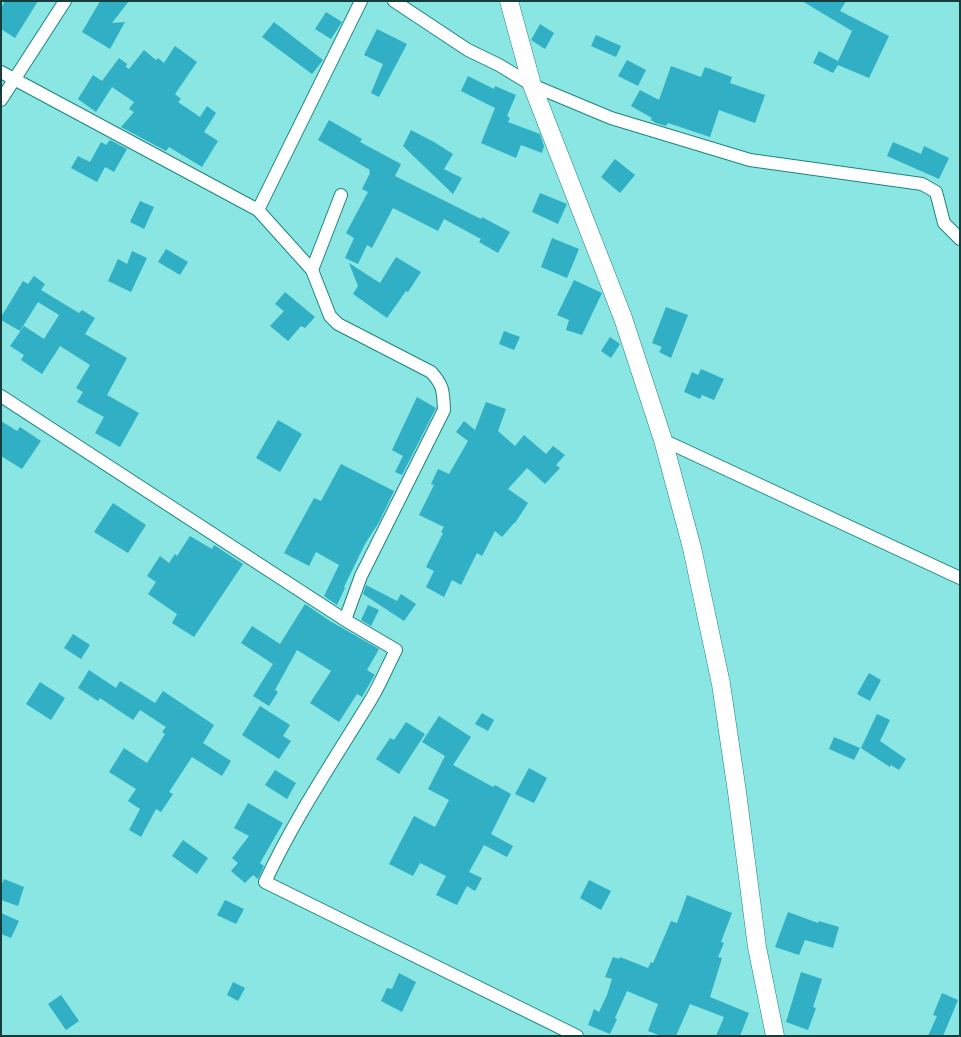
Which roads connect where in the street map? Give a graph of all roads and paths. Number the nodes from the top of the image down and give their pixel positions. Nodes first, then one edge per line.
1 (65, 1) edge
2 (361, 1) edge
3 (394, 1) edge
4 (509, 1) edge
5 (1, 72) edge
6 (16, 79) junction
7 (532, 85) junction
8 (1, 100) edge
9 (341, 194) dead end
10 (258, 210) junction
11 (960, 238) edge
12 (312, 270) junction
13 (1, 396) edge
14 (663, 440) junction
15 (960, 578) edge
16 (345, 620) junction
17 (577, 1036) edge
18 (775, 1036) edge

1 - 6 street
2 - 10 street
3 - 7 street
4 - 7 street
5 - 6 street
6 - 8 street
6 - 10 street
7 - 11 street
7 - 14 street
9 - 12 street
10 - 12 street
12 - 16 street
13 - 16 street
14 - 15 street
14 - 18 street
16 - 17 street

